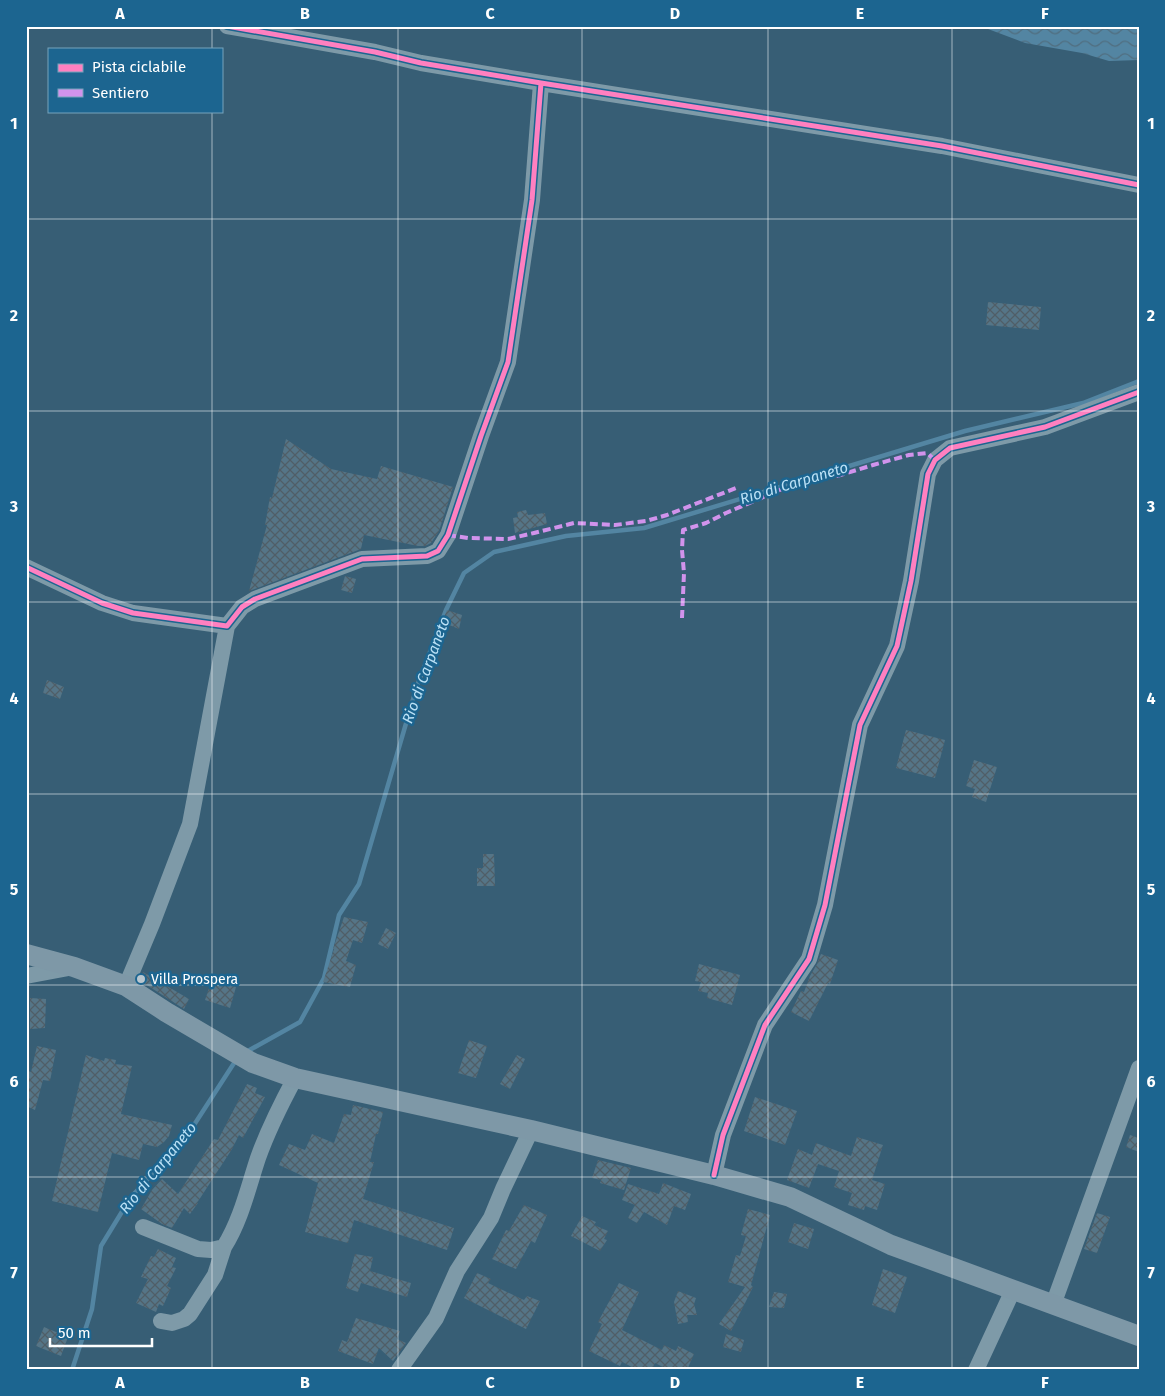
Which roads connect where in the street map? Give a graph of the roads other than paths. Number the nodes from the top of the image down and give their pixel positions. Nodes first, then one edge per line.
1 (228, 26) edge
2 (542, 83) junction
3 (1139, 185) edge
4 (1139, 392) edge
5 (26, 567) edge
6 (227, 626) junction
7 (26, 954) edge
8 (74, 967) junction
9 (26, 976) edge
10 (126, 986) junction
11 (1139, 1068) edge
12 (295, 1078) junction
13 (531, 1130) junction
14 (714, 1176) junction
15 (143, 1227) dead end
16 (224, 1247) junction
17 (1013, 1290) junction
18 (1054, 1305) junction
19 (161, 1321) dead end
20 (1139, 1336) edge
21 (399, 1370) edge
22 (976, 1370) edge

1 - 2 street
2 - 3 street
2 - 6 street
4 - 14 street
5 - 6 street
6 - 10 street
7 - 8 main road
8 - 9 street
8 - 10 main road
10 - 12 main road
11 - 18 street
12 - 13 main road
12 - 16 street
13 - 14 main road
13 - 21 street
14 - 17 main road
15 - 16 street
16 - 19 street
17 - 18 main road
17 - 22 street
18 - 20 main road

